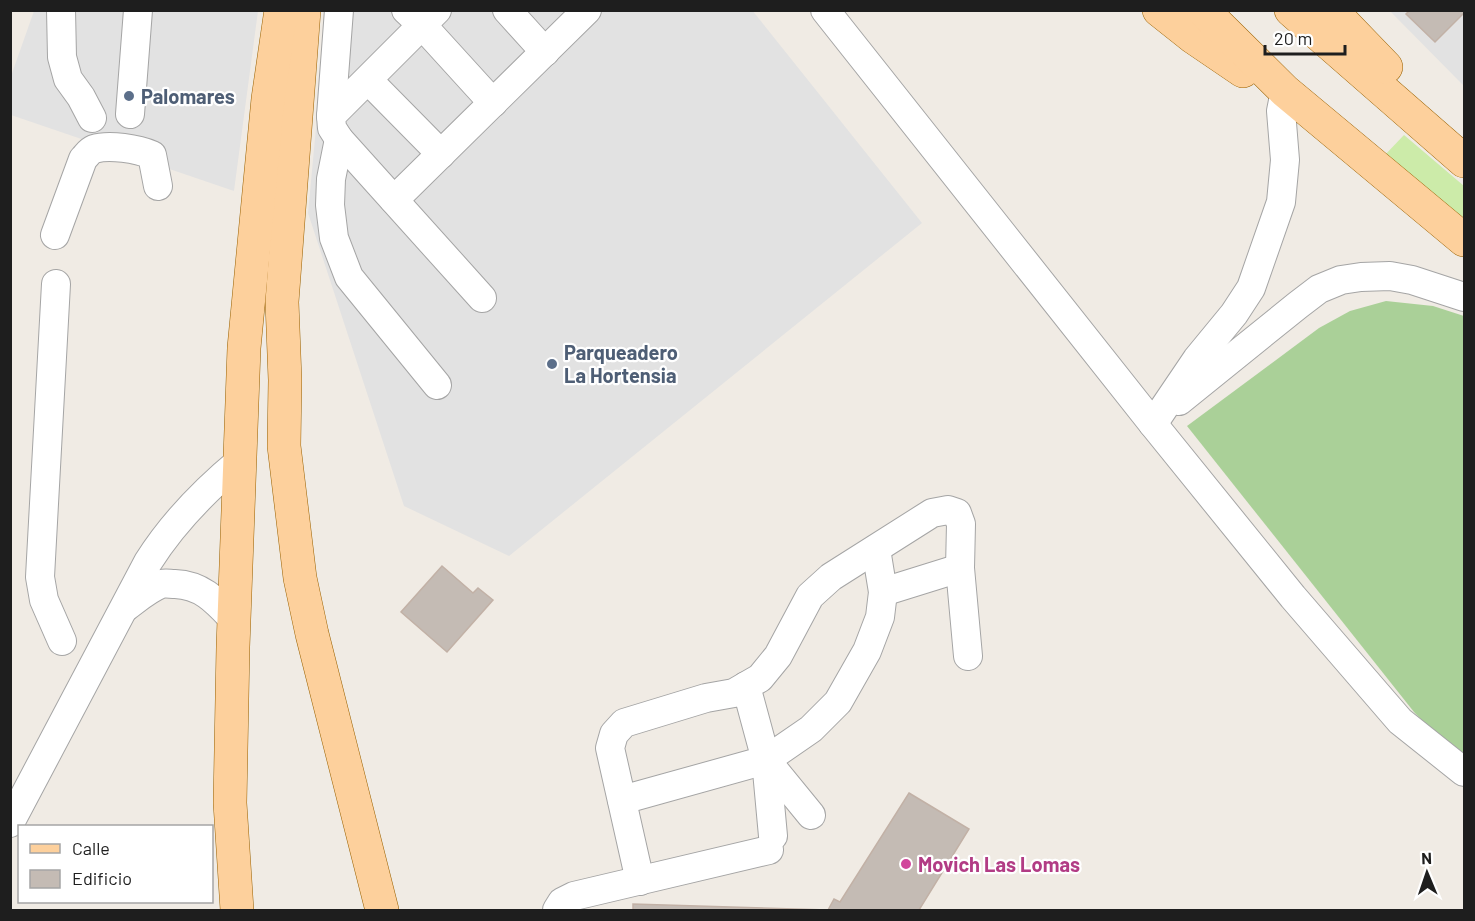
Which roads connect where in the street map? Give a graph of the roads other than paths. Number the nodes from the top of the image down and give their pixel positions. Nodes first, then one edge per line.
1 (61, 10) edge
2 (138, 10) edge
3 (271, 10) edge
4 (280, 10) edge
5 (304, 10) edge
6 (339, 10) edge
7 (507, 10) edge
8 (587, 10) edge
9 (825, 10) edge
10 (1159, 10) edge
11 (1203, 10) edge
12 (1291, 10) edge
13 (1330, 10) edge
14 (422, 15) edge
15 (545, 52) junction
16 (368, 80) junction
17 (1285, 91) junction
18 (268, 99) junction
19 (493, 103) junction
20 (130, 114) dead end
21 (92, 118) dead end
22 (335, 127) junction
23 (1464, 149) edge
24 (441, 154) junction
25 (1464, 161) edge
26 (158, 186) dead end
27 (394, 200) junction
28 (55, 235) dead end
29 (1464, 240) edge
30 (56, 284) dead end
31 (1464, 297) edge
32 (482, 298) dead end
33 (437, 385) dead end
34 (1153, 424) junction
35 (240, 461) junction
36 (876, 549) junction
37 (960, 568) junction
38 (883, 592) junction
39 (124, 608) junction
40 (233, 619) junction
41 (62, 641) dead end
42 (968, 656) dead end
43 (746, 686) junction
44 (766, 760) junction
45 (1464, 772) edge
46 (622, 800) junction
47 (811, 815) dead end
48 (10, 823) edge
49 (640, 880) junction
50 (237, 910) edge
51 (382, 910) edge
52 (557, 910) edge

1 - 21 street
2 - 20 street
3 - 18 main road
4 - 18 main road
5 - 51 main road
6 - 22 street
7 - 15 street
8 - 15 street
9 - 34 street
10 - 17 main road
11 - 17 main road
12 - 25 main road
13 - 23 main road
14 - 16 street
14 - 19 street
15 - 19 street
16 - 22 street
16 - 24 street
17 - 29 main road
17 - 34 street
18 - 35 main road
19 - 24 street
22 - 27 street
22 - 33 street
24 - 27 street
26 - 28 street
27 - 32 street
30 - 41 street
31 - 34 street
34 - 45 street
35 - 39 street
35 - 40 main road
36 - 37 street
36 - 38 street
36 - 43 street
37 - 38 street
37 - 42 street
38 - 44 street
39 - 40 street
39 - 48 street
40 - 50 main road
43 - 44 street
43 - 46 street
44 - 46 street
44 - 47 street
44 - 49 street
46 - 49 street
49 - 52 street

